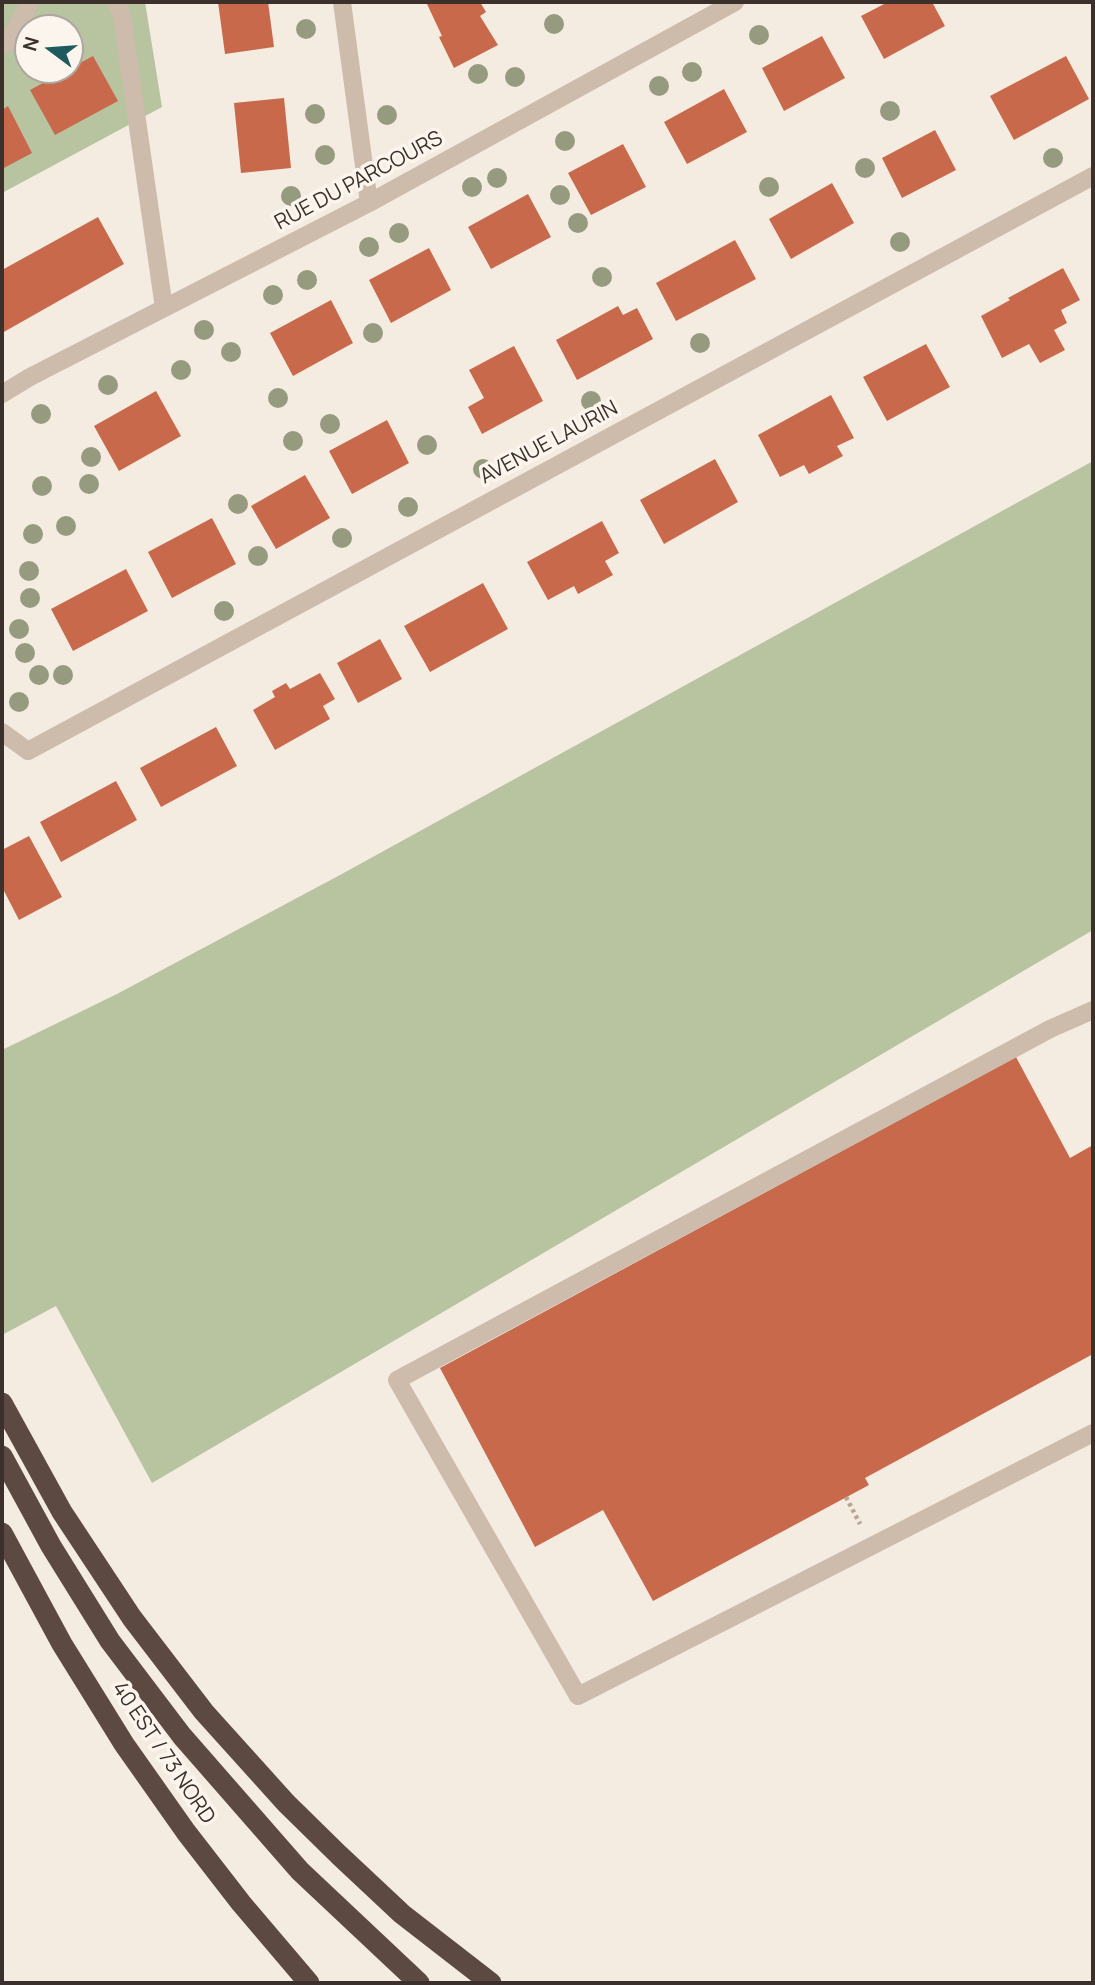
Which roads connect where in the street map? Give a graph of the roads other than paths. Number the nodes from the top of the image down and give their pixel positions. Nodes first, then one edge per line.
1 (30, 2) edge
2 (116, 2) edge
3 (342, 2) edge
4 (735, 2) edge
5 (2, 46) edge
6 (1093, 176) edge
7 (369, 203) junction
8 (164, 308) junction
9 (2, 394) edge
10 (2, 732) edge
11 (1093, 1010) edge
12 (2, 1403) edge
13 (1093, 1433) edge
14 (2, 1456) edge
15 (2, 1533) edge
16 (309, 1983) edge
17 (419, 1983) edge
18 (491, 1983) edge

1 - 5 street
2 - 8 street
3 - 7 street
4 - 7 street, RUE DU PARCOURS
6 - 10 street, AVENUE LAURIN
7 - 8 street, RUE DU PARCOURS
8 - 9 street, RUE DU PARCOURS
11 - 13 street
12 - 18 highway
14 - 17 highway
15 - 16 highway, 40 EST / 73 NORD

